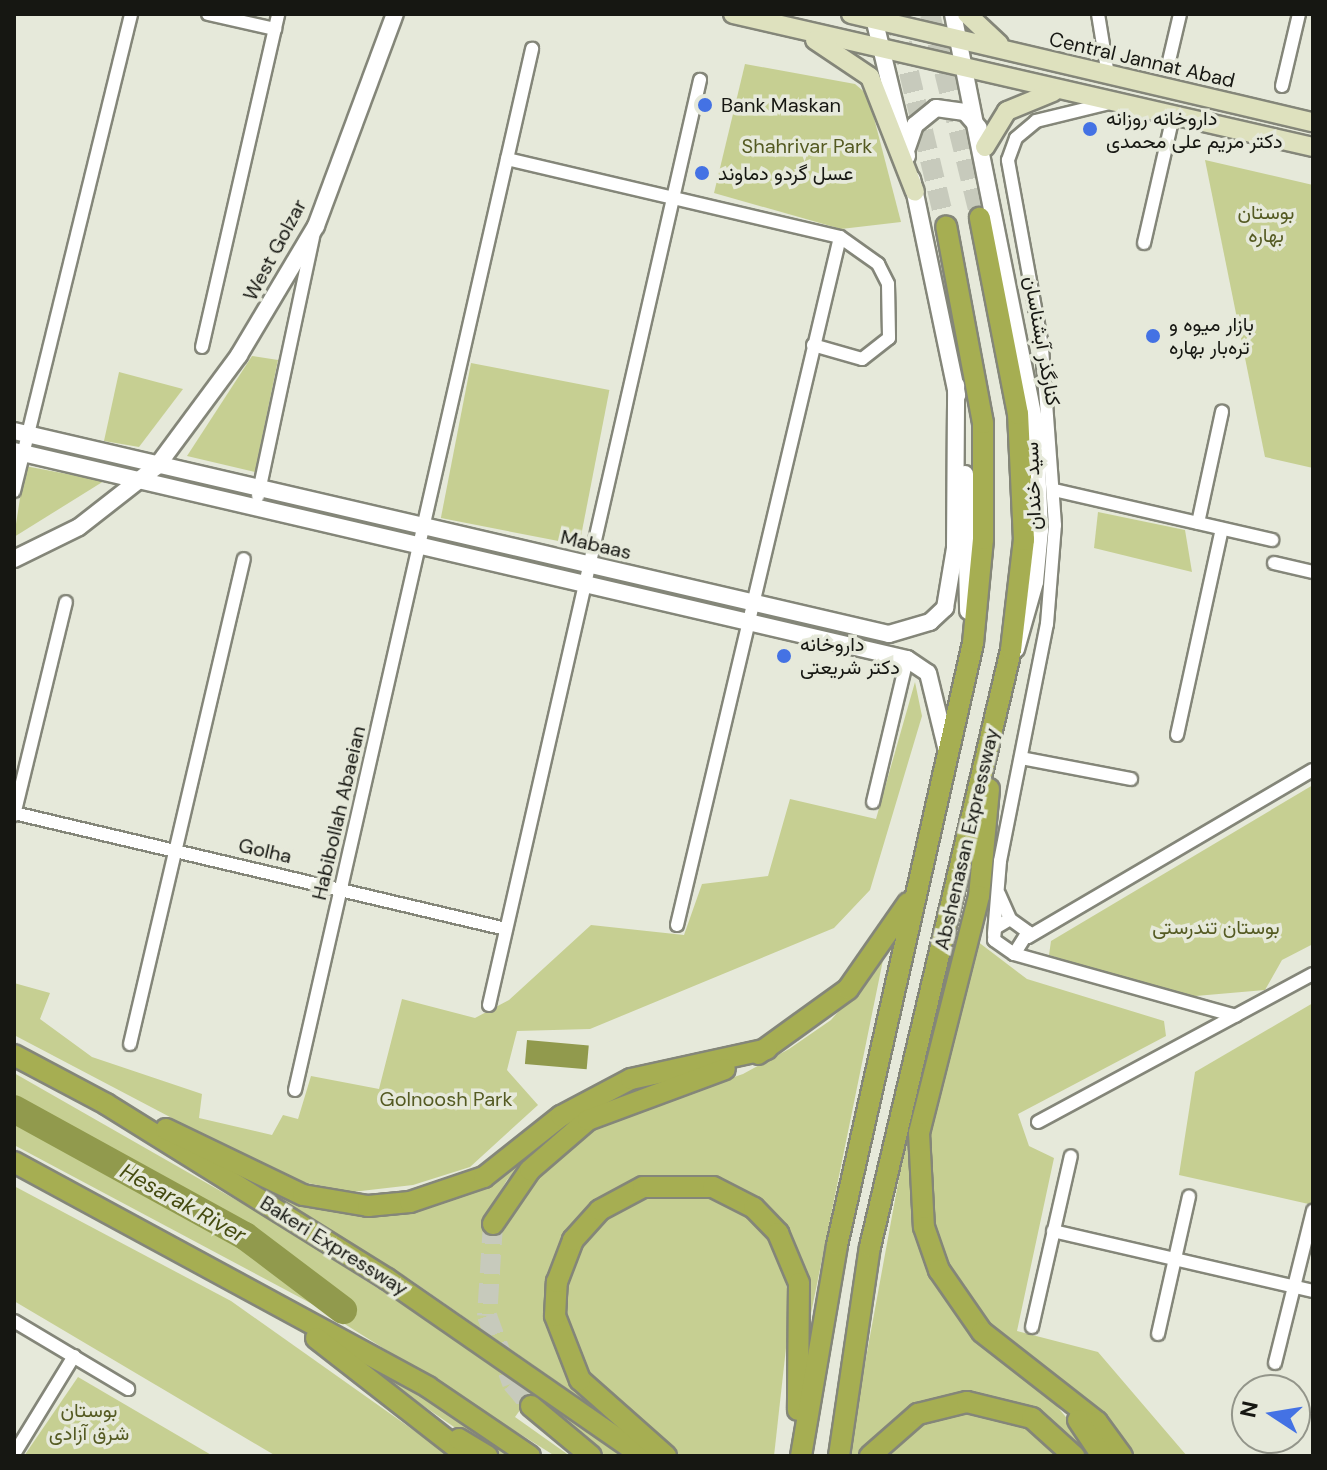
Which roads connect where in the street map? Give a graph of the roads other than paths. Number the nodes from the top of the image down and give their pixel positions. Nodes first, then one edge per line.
1 (131, 14) edge
2 (208, 14) edge
3 (278, 14) edge
4 (395, 14) edge
5 (733, 14) edge
6 (851, 14) edge
7 (953, 14) edge
8 (967, 14) edge
9 (1098, 14) edge
10 (1180, 14) edge
11 (1299, 14) edge
12 (874, 17) edge
13 (385, 22) edge
14 (768, 22) junction
15 (275, 29) junction
16 (961, 41) junction
17 (532, 49) dead end
18 (882, 49) junction
19 (1169, 61) dead end
20 (1063, 65) junction
21 (968, 70) junction
22 (1108, 75) junction
23 (700, 80) dead end
24 (1282, 86) dead end
25 (1060, 91) junction
26 (1112, 103) junction
27 (1173, 116) junction
28 (1313, 122) edge
29 (983, 140) junction
30 (1313, 147) edge
31 (906, 151) junction
32 (507, 159) junction
33 (915, 192) junction
34 (673, 198) junction
35 (980, 218) tunnel mouth
36 (316, 226) junction
37 (946, 226) tunnel mouth
38 (840, 237) junction
39 (1144, 243) dead end
40 (813, 345) junction
41 (202, 347) dead end
42 (956, 385) junction
43 (1222, 412) dead end
44 (22, 433) edge
45 (18, 452) edge
46 (157, 466) junction
47 (138, 482) junction
48 (259, 488) junction
49 (1054, 490) junction
50 (14, 491) edge
51 (255, 506) junction
52 (1198, 523) junction
53 (426, 527) junction
54 (1222, 529) junction
55 (1272, 540) dead end
56 (422, 545) junction
57 (14, 559) edge
58 (244, 559) dead end
59 (1274, 563) dead end
60 (589, 564) junction
61 (1313, 572) edge
62 (584, 582) junction
63 (749, 601) junction
64 (66, 602) dead end
65 (745, 622) junction
66 (907, 659) junction
67 (967, 670) junction
68 (1005, 675) junction
69 (1177, 735) dead end
70 (990, 745) junction
71 (947, 752) junction
72 (1021, 758) junction
73 (1313, 770) edge
74 (1131, 779) dead end
75 (873, 802) dead end
76 (14, 814) edge
77 (175, 851) junction
78 (997, 889) junction
79 (341, 890) junction
80 (912, 897) junction
81 (1015, 921) junction
82 (1044, 922) junction
83 (677, 925) dead end
84 (506, 929) junction
85 (994, 934) junction
86 (1028, 940) junction
87 (1014, 954) junction
88 (1040, 962) junction
89 (1313, 974) edge
90 (489, 1005) dead end
91 (1236, 1016) junction
92 (130, 1044) dead end
93 (767, 1049) junction
94 (14, 1055) edge
95 (295, 1090) dead end
96 (106, 1104) junction
97 (1038, 1122) dead end
98 (1071, 1156) dead end
99 (14, 1162) edge
100 (1189, 1196) dead end
101 (1313, 1211) edge
102 (493, 1224) tunnel mouth
103 (1053, 1231) junction
104 (1175, 1257) junction
105 (1295, 1286) junction
106 (1313, 1291) edge
107 (274, 1305) junction
108 (14, 1321) edge
109 (1032, 1327) dead end
110 (1158, 1334) dead end
111 (74, 1356) junction
112 (1275, 1363) dead end
113 (1035, 1377) junction
114 (128, 1389) dead end
115 (391, 1397) junction
116 (531, 1406) tunnel mouth
117 (14, 1454) edge
118 (467, 1456) edge
119 (487, 1456) edge
120 (530, 1456) edge
121 (591, 1456) edge
122 (643, 1456) edge
123 (666, 1456) edge
124 (799, 1456) edge
125 (839, 1456) edge
126 (870, 1456) edge
127 (1074, 1456) edge
128 (1102, 1456) edge
129 (1122, 1456) edge

1 - 44 street
2 - 15 street
3 - 15 street
4 - 13 street, West Golzar
5 - 14 main road
6 - 12 main road, Central Jannat Abad
7 - 16 street, کنارگذر آبشناسان
8 - 20 main road
9 - 22 street
10 - 19 street
11 - 24 street
12 - 16 main road, Central Jannat Abad
12 - 18 street
13 - 36 street, West Golzar
14 - 18 main road
14 - 33 main road
15 - 41 street
16 - 20 main road, Central Jannat Abad
16 - 21 street, کنارگذر آبشناسان
17 - 32 street, Habibollah Abaeian
18 - 21 main road
18 - 31 street
20 - 22 main road, Central Jannat Abad
21 - 25 main road
21 - 29 street, کنارگذر آبشناسان
22 - 28 main road, Central Jannat Abad
23 - 34 street
25 - 26 main road
25 - 29 main road
26 - 27 main road
26 - 49 street, سید خندان
27 - 30 main road
27 - 39 street
29 - 31 street
29 - 68 street, کنارگذر آبشناسان
31 - 33 street
32 - 34 street
32 - 53 street, Habibollah Abaeian
33 - 42 street
34 - 38 street
34 - 60 street
35 - 68 highway, Abshenasan Expressway
36 - 46 street, West Golzar
36 - 48 street
37 - 67 highway, Abshenasan Expressway
38 - 40 street
38 - 40 street
40 - 63 street
42 - 63 street, Mabaas
42 - 67 street
43 - 52 street
44 - 45 street
44 - 46 street, Mabaas
45 - 47 street, Mabaas
45 - 50 street
46 - 47 street, West Golzar
46 - 48 street, Mabaas
47 - 51 street, Mabaas
47 - 57 street, West Golzar
48 - 51 street
48 - 53 street, Mabaas
49 - 52 street
49 - 72 street, سید خندان
51 - 56 street, Mabaas
52 - 54 street
53 - 56 street, Habibollah Abaeian
53 - 60 street, Mabaas
54 - 55 street
54 - 69 street
56 - 62 street, Mabaas
56 - 79 street, Habibollah Abaeian
58 - 77 street
59 - 61 street
60 - 62 street
60 - 63 street, Mabaas
62 - 65 street, Mabaas
62 - 84 street
63 - 65 street
64 - 76 street
65 - 66 street, Mabaas
65 - 83 street
66 - 71 street
66 - 75 street
67 - 71 highway, Abshenasan Expressway
68 - 70 highway, Abshenasan Expressway
70 - 113 highway
70 - 125 highway, Abshenasan Expressway
71 - 80 highway, Abshenasan Expressway
72 - 74 street
72 - 78 street, سید خندان
73 - 82 street
76 - 77 street, Golha
77 - 79 street, Golha
77 - 92 street
78 - 81 street
78 - 85 street, سید خندان
79 - 84 street, Golha
79 - 95 street, Habibollah Abaeian
80 - 93 highway
80 - 124 highway, Abshenasan Expressway
81 - 82 street
81 - 85 street
81 - 86 street
82 - 86 street
84 - 90 street
85 - 87 street
86 - 87 street
86 - 88 street
87 - 88 street
88 - 91 street
89 - 91 street
91 - 97 street
93 - 96 highway
93 - 102 highway
94 - 96 highway, Bakeri Expressway
96 - 122 highway, Bakeri Expressway
98 - 103 street
99 - 107 highway
100 - 104 street
101 - 105 street
103 - 104 street
103 - 109 street
104 - 105 street
104 - 110 street
105 - 106 street
105 - 112 street
107 - 115 highway
107 - 120 highway
108 - 111 street
111 - 114 street
111 - 117 street
113 - 128 highway
113 - 129 highway
115 - 118 highway
115 - 119 highway
116 - 121 highway
123 - 124 highway
126 - 127 highway

